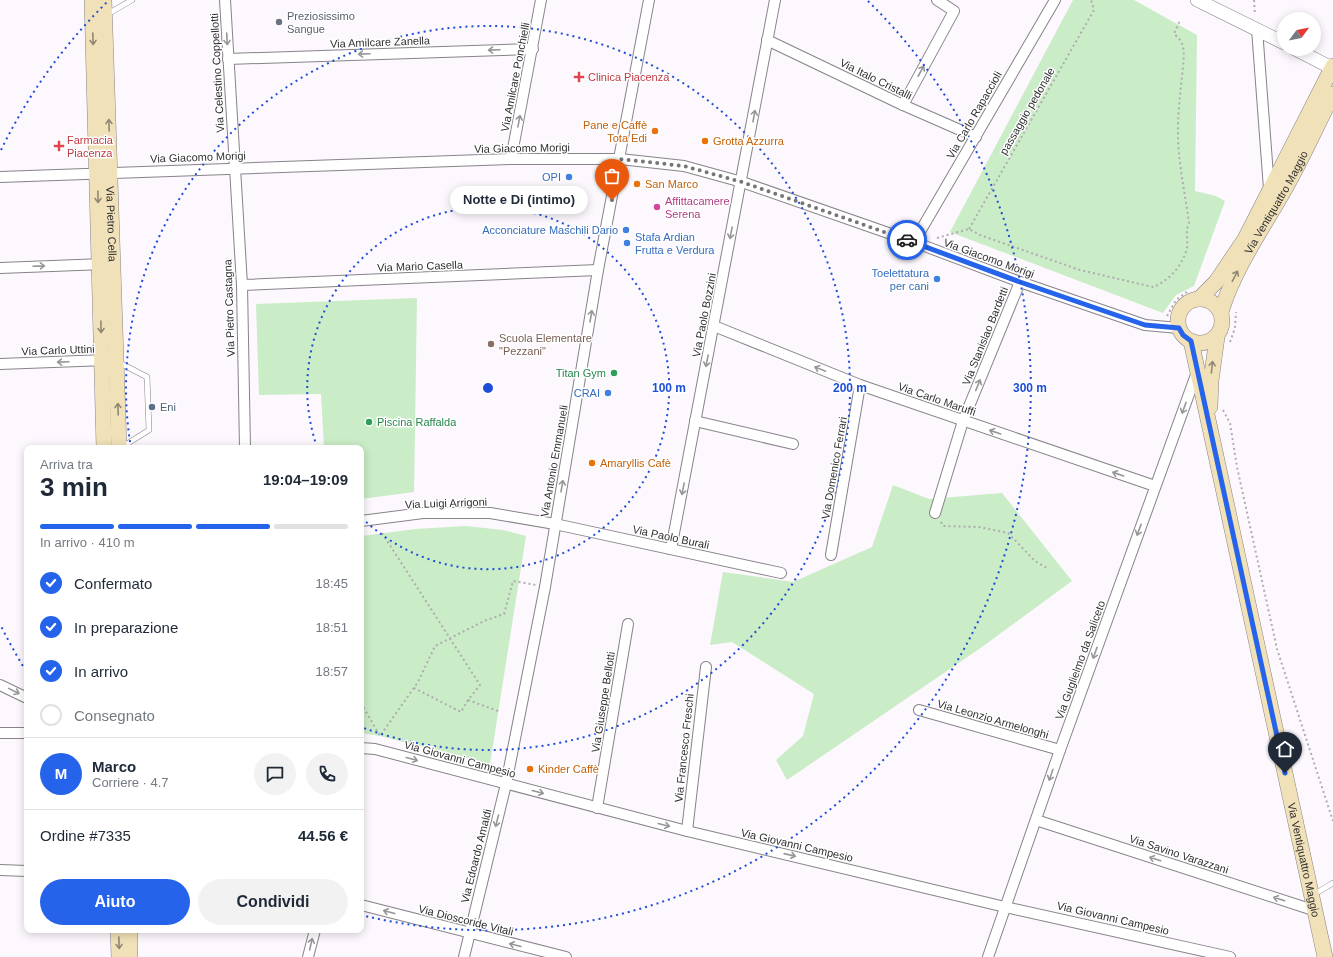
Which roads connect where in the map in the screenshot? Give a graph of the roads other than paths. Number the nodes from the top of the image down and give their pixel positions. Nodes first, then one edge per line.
1 (92, 0) edge
2 (104, 0) edge
3 (132, 0) edge
4 (226, 0) edge
5 (541, 0) edge
6 (649, 0) edge
7 (775, 0) edge
8 (937, 0) edge
9 (1056, 0) edge
10 (1197, 0) edge
11 (105, 16) junction
12 (1257, 30) junction
13 (767, 40) junction
14 (1277, 40) edge
15 (533, 48) junction
16 (1306, 56) edge
17 (228, 59) junction
18 (1333, 73) edge
19 (1333, 94) edge
20 (903, 105) junction
21 (976, 137) junction
22 (511, 159) junction
23 (620, 159) junction
24 (234, 168) junction
25 (104, 173) junction
26 (0, 177) edge
27 (742, 182) junction
28 (1286, 186) junction
29 (1270, 191) junction
30 (916, 243) junction
31 (106, 264) junction
32 (0, 268) edge
33 (598, 270) junction
34 (1020, 282) junction
35 (242, 285) junction
36 (1196, 294) junction
37 (1221, 312) junction
38 (714, 326) junction
39 (1179, 328) junction
40 (1217, 337) junction
41 (1191, 341) junction
42 (109, 360) junction
43 (0, 364) edge
44 (1197, 372) junction
45 (860, 385) junction
46 (696, 421) junction
47 (963, 421) junction
48 (1210, 434) junction
49 (794, 444) dead end
50 (104, 445) edge
51 (120, 445) edge
52 (125, 445) edge
53 (245, 445) edge
54 (1155, 486) junction
55 (935, 513) road end
56 (364, 521) edge
57 (555, 524) junction
58 (671, 549) junction
59 (831, 555) dead end
60 (781, 573) dead end
61 (628, 624) dead end
62 (706, 667) dead end
63 (0, 685) edge
64 (24, 697) edge
65 (919, 710) dead end
66 (0, 733) edge
67 (24, 733) edge
68 (364, 748) edge
69 (1060, 750) junction
70 (506, 784) junction
71 (597, 808) junction
72 (1036, 820) junction
73 (687, 831) junction
74 (0, 870) edge
75 (24, 871) edge
76 (1333, 883) edge
77 (1312, 895) junction
78 (364, 906) edge
79 (1005, 907) junction
80 (1316, 911) junction
81 (118, 933) edge
82 (130, 933) edge
83 (314, 933) edge
84 (470, 934) junction
85 (540, 954) edge
86 (120, 957) edge
87 (130, 957) edge
88 (308, 957) edge
89 (464, 957) edge
90 (566, 957) edge
91 (988, 957) edge
92 (1230, 957) edge
93 (1325, 957) edge

1 -> 25 main road, Via Pietro Cella
2 - 11 main road, Via Pietro Cella
3 - 11 lane
4 -> 17 street, Via Celestino Coppellotti
5 - 15 street, Via Amilcare Ponchielli
6 - 23 street, Via Antonio Emmanueli
7 - 13 street, Via Paolo Bozzini
20 -> 8 street
9 - 21 street, Via Carlo Rapaccioli
10 - 12 street
25 -> 11 main road, Via Pietro Cella
12 - 14 street
12 - 29 street, Via Ventiquattro Maggio
13 - 20 street, Via Italo Cristalli
27 -> 13 street, Via Paolo Bozzini
15 -> 17 street, Via Amilcare Zanella
22 -> 15 street, Via Amilcare Ponchielli
16 - 18 street
17 - 24 street, Via Celestino Coppellotti
18 - 28 main road
18 - 29 main road, Via Ventiquattro Maggio
19 - 28 main road, Via Ventiquattro Maggio
20 - 21 street, Via Italo Cristalli
21 - 30 street, Via Carlo Rapaccioli
22 - 23 street, Via Giacomo Morigi
22 - 24 street, Via Giacomo Morigi
23 - 27 street, Via Giacomo Morigi
23 - 33 street, Via Antonio Emmanueli
24 - 25 street, Via Giacomo Morigi
24 - 35 street, Via Pietro Castagna
25 - 26 street, Via Giacomo Morigi
25 - 31 main road, Via Pietro Cella
27 - 30 street, Via Giacomo Morigi
27 -> 38 street, Via Paolo Bozzini
37 -> 28 main road, Via Ventiquattro Maggio
29 - 36 main road, Via Ventiquattro Maggio
30 - 34 street, Via Giacomo Morigi
32 -> 31 street
31 - 42 main road, Via Pietro Cella
33 - 35 street, Via Mario Casella
57 -> 33 street, Via Antonio Emmanueli
34 - 39 street, Via Giacomo Morigi
47 -> 34 street, Via Stanislao Bardetti
35 - 53 street, Via Pietro Castagna
36 - 37 main road
36 - 39 main road, Via Ventiquattro Maggio
37 - 40 main road, Via Ventiquattro Maggio
45 -> 38 street, Via Carlo Maruffi
38 -> 46 street, Via Paolo Bozzini
39 - 41 main road
40 - 41 main road
48 -> 40 main road, Via Ventiquattro Maggio
41 - 44 main road, Via Ventiquattro Maggio
42 -> 43 street, Via Carlo Uttini
42 - 50 main road, Via Pietro Cella
51 -> 42 main road, Via Pietro Cella
42 - 52 lane
44 - 48 main road, Via Ventiquattro Maggio
44 -> 54 street, Via Guglielmo da Saliceto
45 - 47 street, Via Carlo Maruffi
45 - 59 street, Via Domenico Ferrari
46 - 49 street
46 -> 58 street, Via Paolo Bozzini
54 -> 47 street, Via Carlo Maruffi
47 - 55 street, Via Stanislao Bardetti
48 - 77 main road, Via Ventiquattro Maggio
54 -> 69 street, Via Guglielmo da Saliceto
56 - 57 street, Via Luigi Arrigoni
57 - 58 street, Via Paolo Burali
57 - 70 street, Via Antonio Emmanueli
58 - 60 street, Via Paolo Burali
61 - 71 street, Via Giuseppe Bellotti
62 - 73 street, Via Francesco Freschi
63 -> 64 street
65 - 69 street, Via Leonzio Armelonghi
66 - 67 street
68 -> 70 street, Via Giovanni Campesio
69 -> 72 street, Via Guglielmo da Saliceto
70 -> 71 street, Via Giovanni Campesio
70 -> 84 street, Via Edoardo Amaldi
71 -> 73 street, Via Giovanni Campesio
72 - 79 street, Via Guglielmo da Saliceto
80 -> 72 street, Via Savino Varazzani
73 -> 79 street, Via Giovanni Campesio
74 - 75 street
76 - 77 lane
77 - 80 main road, Via Ventiquattro Maggio
84 -> 78 street, Via Dioscoride Vitali
79 - 91 street, Via Guglielmo da Saliceto
79 - 92 street, Via Giovanni Campesio
80 - 93 main road, Via Ventiquattro Maggio
81 -> 86 main road
82 - 87 main road
88 -> 83 street
85 -> 84 street, Via Dioscoride Vitali
84 - 89 street, Via Edoardo Amaldi
85 - 90 street, Via Dioscoride Vitali

